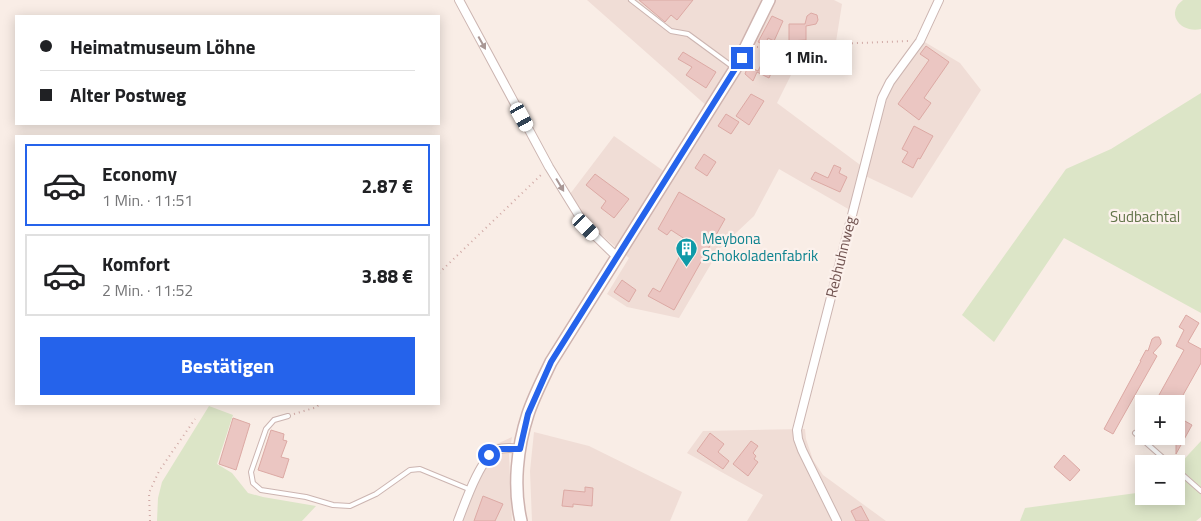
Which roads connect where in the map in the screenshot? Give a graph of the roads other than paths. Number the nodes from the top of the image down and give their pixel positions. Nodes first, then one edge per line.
1 (459, 0) edge
2 (631, 0) edge
3 (769, 0) edge
4 (939, 0) edge
5 (735, 69) junction
6 (617, 258) junction
7 (288, 416) road end
8 (1149, 445) edge
9 (520, 449) junction
10 (1160, 455) edge
11 (1185, 477) edge
12 (471, 490) junction
13 (1201, 491) edge
14 (458, 521) edge
15 (521, 521) edge
16 (837, 521) edge

1 -> 6 street
2 - 5 lane
3 - 5 street
4 - 16 street, Rebhuhnweg
5 - 6 street
6 - 9 street
7 - 12 lane
8 - 10 lane
9 - 12 street
9 - 15 street
11 - 13 lane
12 - 14 street

